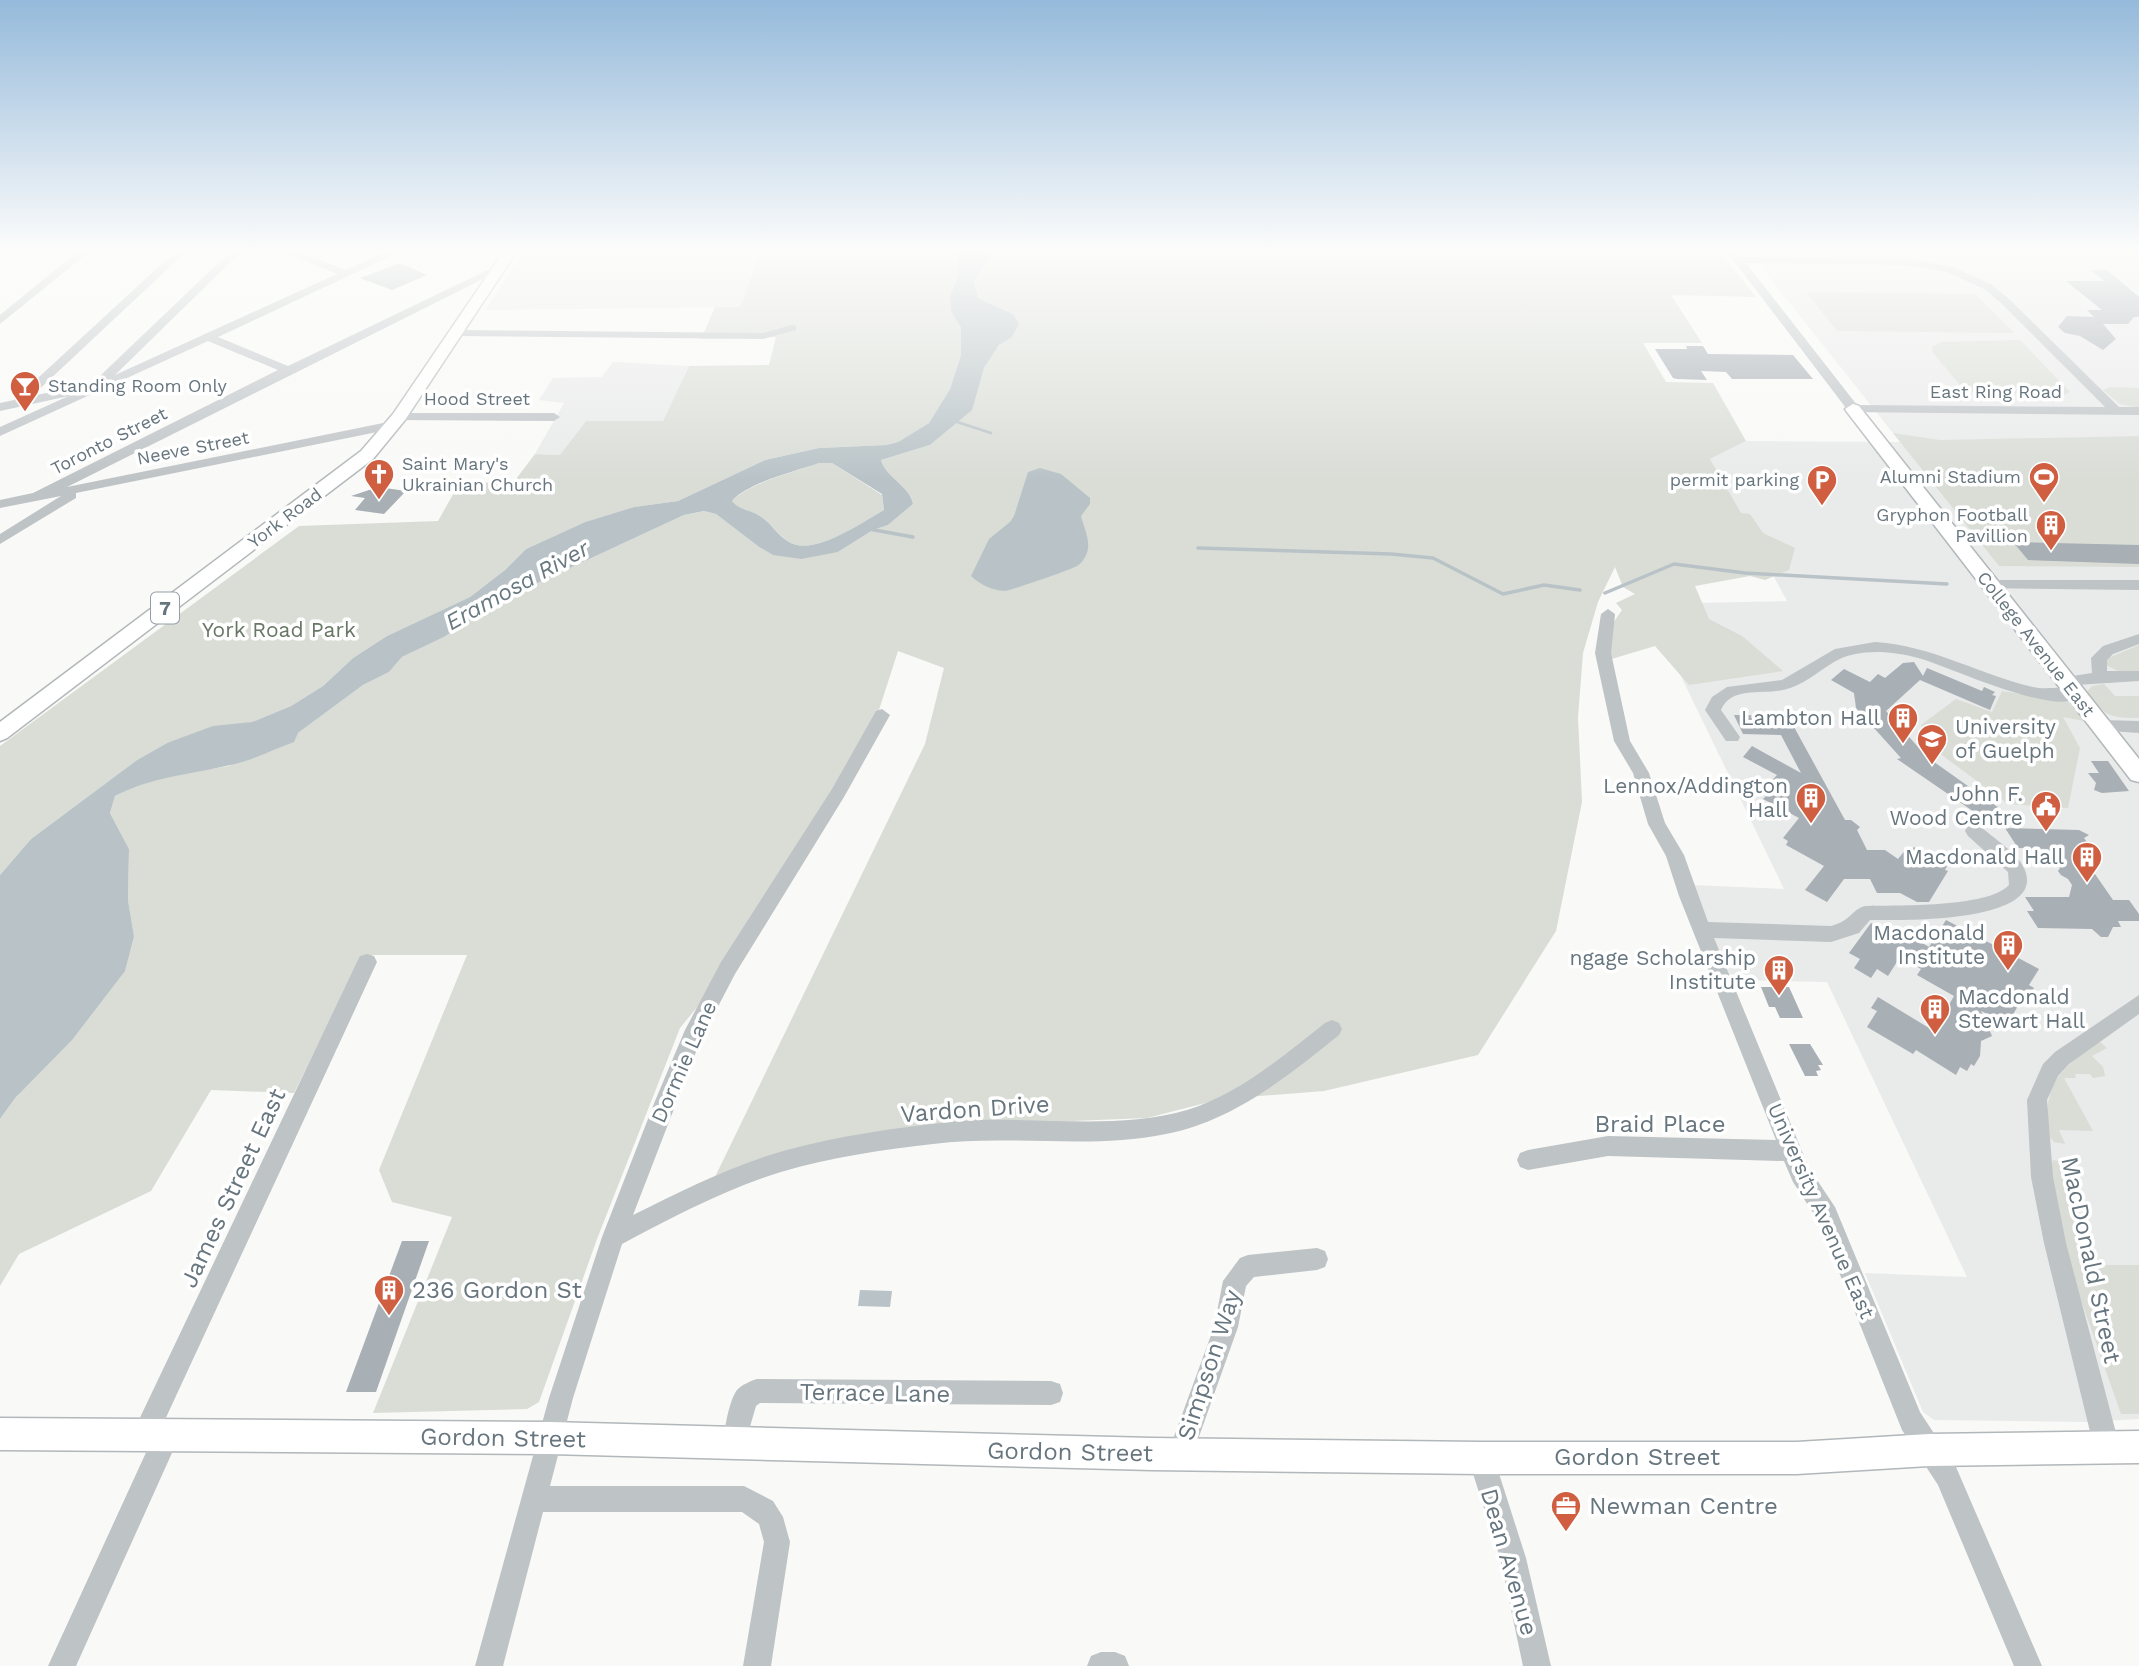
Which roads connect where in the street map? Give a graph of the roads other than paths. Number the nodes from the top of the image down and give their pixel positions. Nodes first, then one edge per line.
1 (101, 326) edge
2 (159, 326) edge
3 (233, 326) edge
4 (380, 326) edge
5 (460, 326) edge
6 (1789, 326) edge
7 (2030, 326) edge
8 (792, 328) dead end
9 (455, 333) junction
10 (208, 337) junction
11 (288, 370) junction
12 (96, 387) junction
13 (18, 403) junction
14 (0, 407) edge
15 (1853, 409) junction
16 (2116, 411) junction
17 (2139, 411) edge
18 (554, 417) dead end
19 (396, 421) junction
20 (0, 432) edge
21 (82, 488) junction
22 (38, 496) junction
23 (0, 504) edge
24 (0, 540) edge
25 (1988, 585) junction
26 (2139, 586) edge
27 (1608, 614) dead end
28 (2139, 639) edge
29 (2099, 676) junction
30 (2139, 676) edge
31 (2071, 688) junction
32 (882, 715) dead end
33 (2101, 726) junction
34 (2139, 727) edge
35 (0, 733) edge
36 (1732, 737) dead end
37 (2139, 774) edge
38 (1974, 831) dead end
39 (1703, 930) junction
40 (368, 962) dead end
41 (2139, 1003) edge
42 (1332, 1029) dead end
43 (1792, 1151) junction
44 (1528, 1160) dead end
45 (613, 1237) junction
46 (1317, 1259) dead end
47 (1051, 1393) dead end
48 (0, 1434) edge
49 (156, 1435) junction
50 (550, 1438) junction
51 (734, 1443) junction
52 (2139, 1447) edge
53 (2107, 1448) junction
54 (1929, 1450) junction
55 (1181, 1453) junction
56 (1481, 1458) junction
57 (534, 1499) junction
58 (62, 1666) edge
59 (489, 1666) edge
60 (757, 1666) edge
61 (1101, 1666) edge
62 (1115, 1666) edge
63 (1537, 1666) edge
64 (2028, 1666) edge

1 - 13 street
2 - 12 street
3 - 10 street
4 - 11 street, Toronto Street
5 - 9 main road, York Road / 7
6 - 15 street, College Avenue East
7 - 16 street
8 - 9 street
9 - 19 main road, York Road / 7
10 - 11 street
10 - 12 street
11 - 22 street, Toronto Street
12 - 13 street
12 - 20 street
13 - 14 street
15 - 16 street, East Ring Road
15 - 25 main road, College Avenue East
16 - 17 street, East Ring Road
18 - 19 street, Hood Street
19 - 21 street, Neeve Street
19 - 35 main road, York Road / 7
21 - 22 street, Neeve Street
21 - 24 street
22 - 23 street, Neeve Street
25 - 26 street
25 - 31 main road, College Avenue East
27 - 39 street, University Avenue East
28 - 29 street
29 - 30 street
29 - 31 street
31 - 33 main road, College Avenue East
31 - 36 street
32 - 45 street, Dormie Lane
33 - 34 street
33 - 37 main road, College Avenue East
38 - 39 street
39 - 43 street, University Avenue East
40 - 49 street, James Street East
41 - 53 street, MacDonald Street
42 - 45 street, Vardon Drive
43 - 44 street, Braid Place
43 - 54 street, University Avenue East
45 - 50 street, Dormie Lane
46 - 55 street, Simpson Way
47 - 51 street, Terrace Lane
48 - 49 main road, Gordon Street
49 - 50 main road, Gordon Street
49 - 58 street, James Street East
50 - 51 main road, Gordon Street
50 - 57 street, Dormie Lane
51 - 55 main road, Gordon Street
52 - 53 main road, Gordon Street
53 - 54 main road, Gordon Street
54 - 56 main road, Gordon Street
54 - 64 street, University Avenue East
55 - 56 main road, Gordon Street
56 - 63 street, Dean Avenue
57 - 59 street, Dormie Lane
57 - 60 street
61 - 62 street

